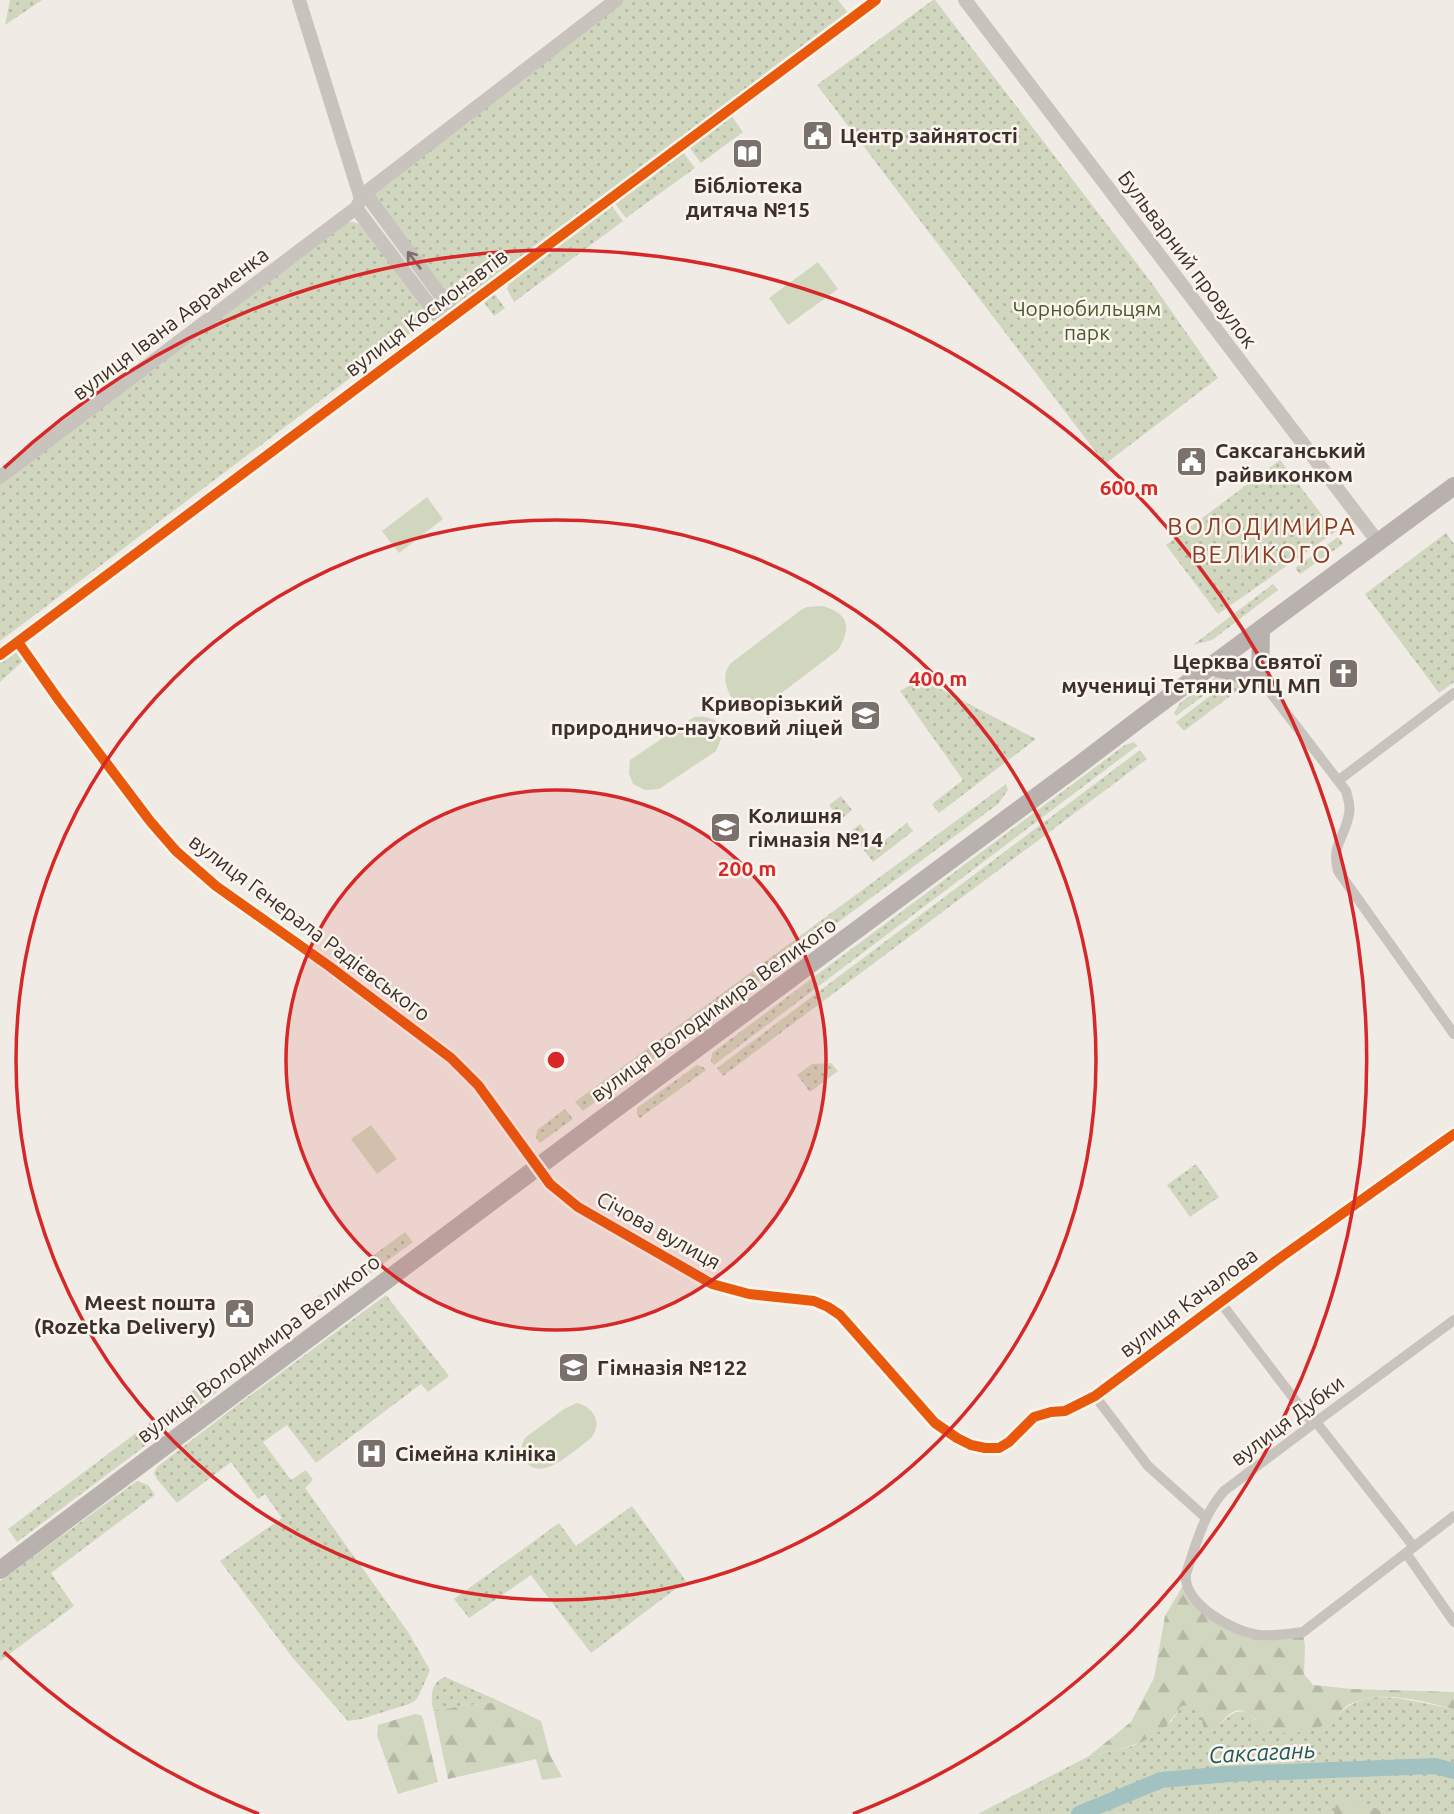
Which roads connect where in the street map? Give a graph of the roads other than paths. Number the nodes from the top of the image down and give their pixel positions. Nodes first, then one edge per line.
1 (299, 0) edge
2 (616, 0) edge
3 (876, 0) edge
4 (965, 0) edge
5 (361, 200) junction
6 (449, 319) junction
7 (0, 477) edge
8 (1454, 486) edge
9 (1378, 542) junction
10 (1261, 629) junction
11 (18, 642) junction
12 (0, 655) edge
13 (1210, 666) junction
14 (1260, 679) junction
15 (1454, 693) edge
16 (1339, 780) junction
17 (1454, 1034) edge
18 (1454, 1134) edge
19 (538, 1168) junction
20 (1221, 1303) junction
21 (1454, 1320) edge
22 (1095, 1396) junction
23 (1316, 1422) junction
24 (935, 1423) joint
25 (1454, 1516) edge
26 (1205, 1517) junction
27 (1410, 1550) junction
28 (0, 1570) edge
29 (1454, 1622) edge

1 - 5 street
2 - 5 street, вулиця Івана Авраменка
3 - 6 street, вулиця Космонавтів
4 - 9 street, Бульварний провулок
5 - 6 street
5 - 7 street, вулиця Івана Авраменка
6 - 11 street, вулиця Космонавтів
8 - 9 main road, вулиця Володимира Великого
9 - 10 main road, вулиця Володимира Великого
10 - 13 main road, вулиця Володимира Великого
10 - 14 main road
11 - 12 street, вулиця Космонавтів
11 - 19 street, вулиця Генерала Радієвського
13 - 14 main road
13 - 19 main road, вулиця Володимира Великого
14 - 16 street
15 - 16 street
16 - 17 street
18 - 20 street, вулиця Качалова
19 - 24 street, Січова вулиця
19 - 28 main road, вулиця Володимира Великого
20 - 22 street, вулиця Качалова
20 - 23 street
21 - 23 street, вулиця Дубки
22 - 24 street, вулиця Качалова
22 - 26 street
23 - 26 street, вулиця Дубки
23 - 27 street
25 - 27 street
26 - 27 street, вулиця Дубки
27 - 29 street

